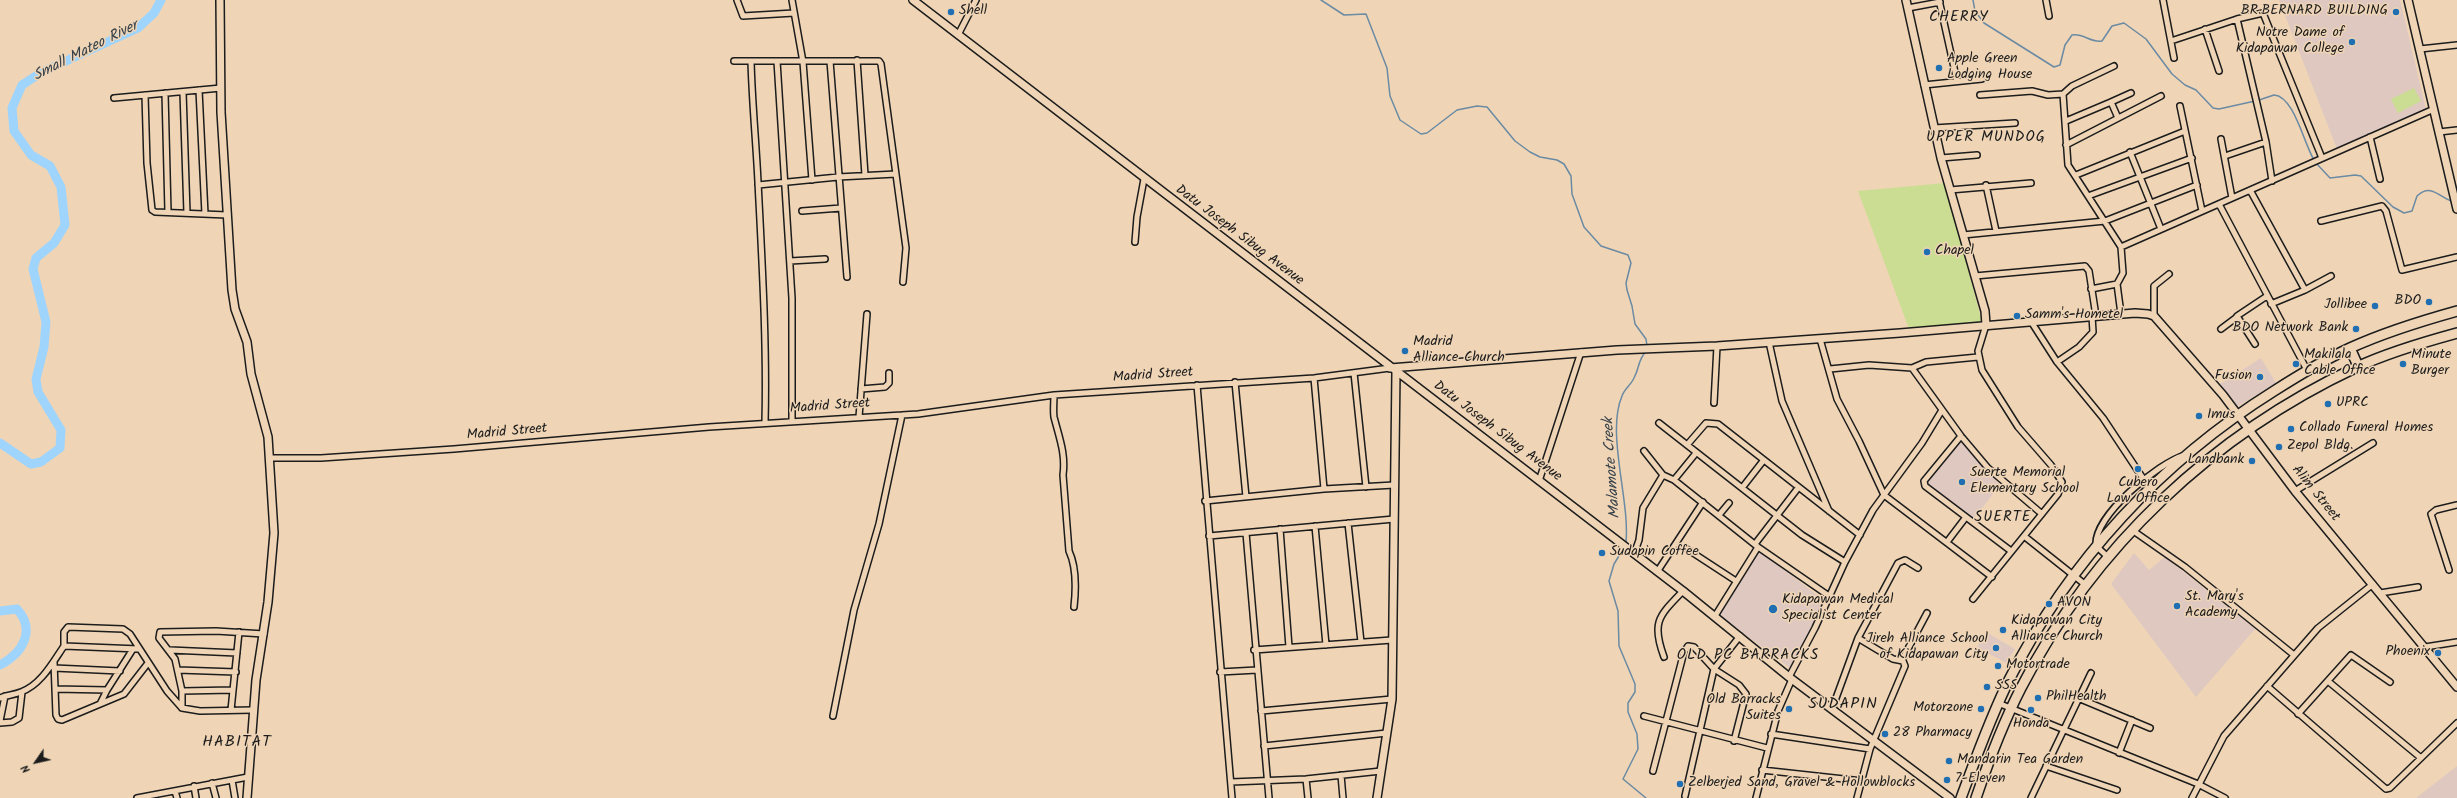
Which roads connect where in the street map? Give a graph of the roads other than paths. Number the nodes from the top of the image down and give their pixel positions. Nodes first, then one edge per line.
1 (220, 0) edge
2 (738, 0) edge
3 (792, 0) edge
4 (913, 0) edge
5 (976, 0) edge
6 (2046, 0) edge
7 (2163, 0) edge
8 (2408, 0) edge
9 (1940, 1) edge
10 (1907, 4) edge
11 (794, 13) junction
12 (2049, 16) dead end
13 (2237, 19) junction
14 (2205, 29) junction
15 (958, 35) junction
16 (2171, 40) junction
17 (2457, 45) edge
18 (2420, 49) junction
19 (2174, 58) dead end
20 (857, 60) junction
21 (734, 61) dead end
22 (751, 61) junction
23 (777, 61) junction
24 (830, 61) junction
25 (804, 62) junction
26 (2114, 66) dead end
27 (2219, 71) dead end
28 (1982, 79) dead end
29 (1957, 81) junction
30 (1924, 85) junction
31 (221, 88) junction
32 (199, 90) junction
33 (182, 92) junction
34 (165, 93) junction
35 (2131, 93) dead end
36 (2063, 94) junction
37 (145, 95) junction
38 (1980, 95) dead end
39 (2161, 96) dead end
40 (114, 98) dead end
41 (2111, 102) junction
42 (2180, 106) dead end
43 (2434, 109) junction
44 (2118, 118) junction
45 (2066, 121) junction
46 (2015, 123) dead end
47 (1934, 128) junction
48 (2185, 130) junction
49 (2457, 130) edge
50 (2439, 132) junction
51 (2370, 137) junction
52 (2221, 138) dead end
53 (2266, 142) junction
54 (2066, 144) junction
55 (2130, 152) junction
56 (1977, 155) dead end
57 (2225, 156) junction
58 (1941, 158) junction
59 (2192, 158) junction
60 (2320, 159) junction
61 (896, 174) junction
62 (865, 175) junction
63 (2076, 175) junction
64 (838, 177) junction
65 (2140, 178) junction
66 (1144, 179) junction
67 (2380, 179) dead end
68 (812, 180) junction
69 (2272, 181) junction
70 (785, 182) junction
71 (2031, 182) dead end
72 (758, 185) junction
73 (1986, 185) junction
74 (2197, 185) junction
75 (1950, 190) junction
76 (2250, 190) junction
77 (2088, 196) junction
78 (2232, 198) junction
79 (2151, 203) junction
80 (2218, 204) junction
81 (841, 208) junction
82 (2457, 209) edge
83 (802, 210) dead end
84 (2202, 211) junction
85 (168, 212) junction
86 (187, 213) junction
87 (205, 214) junction
88 (228, 215) junction
89 (2106, 221) junction
90 (2321, 221) dead end
91 (2161, 229) junction
92 (1996, 231) junction
93 (1963, 235) junction
94 (1135, 242) dead end
95 (2121, 247) junction
96 (2457, 257) edge
97 (825, 259) dead end
98 (790, 261) junction
99 (2169, 274) dead end
100 (1975, 276) junction
101 (2331, 276) dead end
102 (847, 277) dead end
103 (903, 282) dead end
104 (2117, 284) junction
105 (2091, 289) junction
106 (2305, 290) junction
107 (2267, 296) junction
108 (2271, 304) junction
109 (2457, 311) edge
110 (867, 314) dead end
111 (2121, 314) junction
112 (2094, 316) junction
113 (2154, 316) junction
114 (2237, 317) junction
115 (2032, 323) junction
116 (1986, 325) junction
117 (2221, 329) dead end
118 (2457, 333) edge
119 (1820, 339) junction
120 (1769, 342) junction
121 (2255, 344) dead end
122 (1717, 346) junction
123 (2350, 348) junction
124 (1581, 352) junction
125 (1978, 357) junction
126 (2057, 362) junction
127 (2358, 366) junction
128 (1912, 368) junction
129 (1393, 370) junction
130 (1830, 370) junction
131 (2307, 370) junction
132 (889, 373) dead end
133 (1354, 373) junction
134 (1314, 378) junction
135 (1235, 382) junction
136 (1197, 385) junction
137 (861, 389) junction
138 (1054, 395) junction
139 (1714, 403) dead end
140 (1942, 410) junction
141 (902, 415) junction
142 (2238, 415) junction
143 (859, 417) junction
144 (792, 421) junction
145 (765, 423) junction
146 (1659, 423) dead end
147 (2249, 429) junction
148 (1961, 436) junction
149 (2373, 443) dead end
150 (1687, 445) junction
151 (1644, 451) dead end
152 (1696, 453) junction
153 (2186, 455) junction
154 (270, 458) junction
155 (1763, 461) junction
156 (1663, 475) junction
157 (1674, 480) junction
158 (2144, 480) junction
159 (1539, 481) junction
160 (1394, 485) junction
161 (1366, 487) junction
162 (1324, 488) junction
163 (1742, 488) junction
164 (1798, 488) junction
165 (2295, 491) junction
166 (1884, 495) junction
167 (1246, 497) junction
168 (1205, 501) junction
169 (1703, 502) junction
170 (1729, 503) dead end
171 (2457, 506) edge
172 (1830, 512) junction
173 (2042, 514) junction
174 (1720, 515) junction
175 (1777, 516) junction
176 (1966, 517) junction
177 (1394, 519) junction
178 (1348, 523) junction
179 (1315, 526) junction
180 (1280, 529) junction
181 (2132, 530) junction
182 (1246, 533) junction
183 (1860, 535) junction
184 (1209, 536) junction
185 (2024, 536) junction
186 (1947, 542) junction
187 (1757, 545) junction
188 (2096, 546) junction
189 (1687, 549) dead end
190 (2011, 551) junction
191 (1634, 554) junction
192 (2109, 558) junction
193 (1845, 562) junction
194 (1918, 568) dead end
195 (2449, 570) dead end
196 (1658, 572) junction
197 (2074, 576) junction
198 (1992, 577) junction
199 (1736, 581) junction
200 (2372, 584) junction
201 (2087, 586) junction
202 (2418, 587) dead end
203 (1683, 591) junction
204 (2380, 593) junction
205 (1829, 596) junction
206 (1973, 599) dead end
207 (1074, 607) dead end
208 (1927, 613) dead end
209 (1715, 616) junction
210 (239, 632) junction
211 (264, 634) junction
212 (1740, 636) junction
213 (1858, 638) junction
214 (1392, 640) junction
215 (1361, 642) junction
216 (2457, 642) edge
217 (1326, 645) junction
218 (64, 646) junction
219 (1289, 647) junction
220 (2425, 647) junction
221 (133, 649) junction
222 (139, 650) junction
223 (170, 650) junction
224 (1254, 650) junction
225 (237, 653) junction
226 (2294, 655) junction
227 (1664, 657) dead end
228 (1902, 660) junction
229 (54, 662) junction
230 (148, 663) junction
231 (54, 668) junction
232 (1714, 669) junction
233 (178, 670) junction
234 (1257, 670) junction
235 (120, 671) junction
236 (236, 672) junction
237 (1220, 672) junction
238 (2091, 673) dead end
239 (1791, 678) junction
240 (2329, 682) junction
241 (2390, 682) dead end
242 (2267, 686) junction
243 (2457, 687) edge
244 (55, 689) junction
245 (107, 690) junction
246 (233, 690) junction
247 (182, 691) junction
248 (22, 692) junction
249 (2, 697) edge
250 (2078, 698) junction
251 (1392, 699) junction
252 (1998, 703) junction
253 (100, 704) junction
254 (182, 708) junction
255 (2011, 708) junction
256 (1832, 709) junction
257 (231, 710) junction
258 (253, 710) junction
259 (1260, 711) junction
260 (2298, 714) junction
261 (833, 716) dead end
262 (1644, 716) dead end
263 (2132, 720) junction
264 (0, 722) edge
265 (1666, 723) junction
266 (2457, 724) edge
267 (2150, 728) dead end
268 (2062, 730) junction
269 (1699, 732) junction
270 (1387, 733) junction
271 (1771, 734) junction
272 (1873, 739) junction
273 (1734, 741) junction
274 (1264, 746) junction
275 (1767, 748) junction
276 (1870, 749) junction
277 (2119, 753) junction
278 (2421, 758) junction
279 (2046, 766) junction
280 (1762, 770) junction
281 (1381, 771) junction
282 (1653, 771) dead end
283 (1341, 775) junction
284 (248, 777) junction
285 (1306, 779) junction
286 (232, 780) junction
287 (1268, 780) junction
288 (1862, 781) junction
289 (1231, 782) junction
290 (212, 783) junction
291 (2198, 784) junction
292 (194, 786) junction
293 (2117, 790) dead end
294 (175, 791) junction
295 (158, 796) edge
296 (1685, 796) dead end
297 (137, 798) edge
298 (177, 798) edge
299 (196, 798) edge
300 (216, 798) edge
301 (235, 798) edge
302 (247, 798) edge
303 (1232, 798) edge
304 (1269, 798) edge
305 (1308, 798) edge
306 (1343, 798) edge
307 (1377, 798) edge
308 (1756, 798) edge
309 (1857, 798) edge
310 (1950, 798) edge
311 (1961, 798) edge
312 (1976, 798) edge
313 (2031, 798) edge
314 (2192, 798) edge
315 (2225, 798) edge

1 - 31 street
2 - 11 street
3 - 11 street
4 - 15 street, Datu Joseph Sibug Avenue
5 - 15 street
6 - 12 street
7 - 16 street
8 - 18 street
9 - 10 street
9 - 29 street
10 - 30 street
11 - 25 street
13 - 14 street
13 - 53 street
13 - 60 street
14 - 16 street
14 - 27 street
15 - 66 street, Datu Joseph Sibug Avenue
16 - 19 street
17 - 18 street
18 - 43 street
20 - 24 street
20 - 61 street
20 - 62 street
21 - 22 street
22 - 23 street
22 - 72 street
23 - 25 street
23 - 70 street
24 - 25 street
24 - 64 street
25 - 68 street
26 - 36 street
28 - 29 street
29 - 30 street
30 - 47 street
31 - 32 street
31 - 88 street
32 - 33 street
32 - 87 street
33 - 34 street
33 - 86 street
34 - 37 street
34 - 85 street
35 - 41 street
36 - 38 street
36 - 45 street
37 - 40 street
37 - 85 street
39 - 44 street
41 - 44 street
41 - 45 street
42 - 48 street
43 - 50 street
43 - 51 street
44 - 54 street
45 - 54 street
46 - 47 street
47 - 58 street
48 - 55 street
48 - 59 street
49 - 50 street
50 - 82 street
51 - 60 street
51 - 67 street
52 - 57 street
53 - 57 street
53 - 69 street
54 - 63 street
55 - 63 street
55 - 65 street
56 - 58 street
57 - 78 street
58 - 75 street
59 - 65 street
59 - 74 street
60 - 69 street
61 - 62 street
61 - 103 street
62 - 64 street
63 - 77 street
64 - 68 street
64 - 81 street
65 - 77 street
65 - 79 street
66 - 94 street
66 - 129 street, Datu Joseph Sibug Avenue
68 - 70 street
69 - 76 street
70 - 72 street
70 - 98 street
71 - 73 street
72 - 145 street
73 - 75 street
73 - 92 street
74 - 79 street
74 - 84 street
75 - 93 street
76 - 78 street
76 - 106 street
77 - 89 street
78 - 80 street
79 - 89 street
79 - 91 street
80 - 84 street
80 - 107 street
81 - 83 street
81 - 102 street
84 - 91 street
85 - 86 street
86 - 87 street
87 - 88 street
88 - 154 street
89 - 92 street
89 - 95 street
90 - 96 street
91 - 95 street
92 - 93 street
93 - 100 street
95 - 104 street
97 - 98 street
98 - 144 street
99 - 113 street
100 - 105 street
100 - 116 street
101 - 106 street
104 - 105 street
104 - 111 street
105 - 112 street
106 - 108 street
107 - 108 street
107 - 114 street
108 - 131 street
109 - 123 highway
110 - 137 street
111 - 112 street
111 - 113 street
112 - 115 street
112 - 126 street
113 - 142 street, Alim Street
114 - 117 street
114 - 121 street
115 - 116 street
115 - 126 street
116 - 119 street
116 - 125 street
118 - 127 highway
119 - 120 street
119 - 130 street
120 - 122 street
120 - 172 street
122 - 124 street
122 - 139 street
123 - 127 highway
123 - 131 highway
124 - 129 street
124 - 159 street
125 - 128 street
125 - 173 street
126 - 158 street
127 - 147 highway
128 - 130 street
128 - 140 street
129 - 133 street, Madrid Street
129 - 159 street, Datu Joseph Sibug Avenue
129 - 160 street
130 - 166 street
131 - 142 highway
132 - 137 street
133 - 134 street, Madrid Street
133 - 161 street
134 - 135 street, Madrid Street
134 - 162 street
135 - 136 street, Madrid Street
135 - 167 street
136 - 138 street, Madrid Street
136 - 168 street
137 - 143 street
138 - 141 street, Madrid Street
138 - 207 street
140 - 148 street
140 - 166 street
141 - 143 street, Madrid Street
141 - 261 street
142 - 147 street, Alim Street
142 - 153 highway
143 - 144 street, Madrid Street
144 - 145 street, Madrid Street
145 - 154 street, Madrid Street
146 - 150 street
147 - 165 street, Alim Street
147 - 181 highway
148 - 173 street
148 - 176 street
149 - 165 street
150 - 152 street
150 - 155 street
151 - 156 street
152 - 157 street
152 - 163 street
153 - 158 street
153 - 188 highway
154 - 211 street
155 - 163 street
155 - 164 street
156 - 157 street
156 - 191 street
157 - 169 street
158 - 188 street
159 - 191 street, Datu Joseph Sibug Avenue
160 - 161 street
160 - 177 street
161 - 162 street
162 - 167 street
163 - 175 street
164 - 172 street
164 - 175 street
165 - 200 street, Alim Street
166 - 183 street
166 - 186 street
167 - 168 street
168 - 184 street
169 - 174 street
169 - 196 street
170 - 174 street
171 - 195 street
172 - 183 street
173 - 185 street
174 - 187 street
175 - 187 street
175 - 193 street
176 - 186 street
176 - 190 street
177 - 178 street
177 - 214 street
178 - 179 street
178 - 215 street
179 - 180 street
179 - 217 street
180 - 182 street
180 - 219 street
181 - 192 highway
181 - 226 street
182 - 184 street
182 - 224 street
183 - 193 street
184 - 237 street
185 - 190 street
185 - 197 street
186 - 198 street
187 - 199 street
187 - 205 street
188 - 192 street
188 - 197 highway
189 - 199 street
190 - 198 street
191 - 196 street, Datu Joseph Sibug Avenue
192 - 201 highway
193 - 205 street
194 - 213 street
196 - 203 street, Datu Joseph Sibug Avenue
197 - 201 street
197 - 252 highway
198 - 206 street
199 - 209 street
200 - 204 street, Alim Street
200 - 226 street
201 - 255 highway
202 - 204 street
203 - 209 street, Datu Joseph Sibug Avenue
203 - 227 street
204 - 220 street, Alim Street
205 - 239 street
208 - 228 street
209 - 212 street, Datu Joseph Sibug Avenue
210 - 211 street
210 - 223 street
210 - 225 street
211 - 258 street
212 - 232 street
212 - 239 street, Datu Joseph Sibug Avenue
213 - 228 street
213 - 256 street
214 - 215 street
214 - 251 street
215 - 217 street
216 - 220 street
217 - 219 street
218 - 221 street
218 - 222 street
218 - 229 street
219 - 224 street
220 - 243 street, Alim Street
221 - 222 street
221 - 235 street
222 - 230 street
223 - 225 street
223 - 233 street
224 - 234 street
225 - 236 street
226 - 242 street
228 - 272 street
229 - 231 street
229 - 248 street
230 - 253 street
230 - 254 street
231 - 235 street
231 - 244 street
232 - 265 street
232 - 269 street
232 - 273 street
233 - 236 street
233 - 247 street
234 - 237 street
234 - 259 street
235 - 245 street
236 - 246 street
237 - 289 street
238 - 250 street
239 - 256 street, Datu Joseph Sibug Avenue
239 - 271 street
240 - 241 street
240 - 260 street
240 - 278 street
242 - 260 street
242 - 291 street
244 - 245 street
244 - 253 street
245 - 253 street
246 - 247 street
246 - 257 street
247 - 254 street
248 - 249 street
248 - 264 street
249 - 264 street
250 - 263 street
250 - 268 street
251 - 259 street
251 - 270 street
252 - 255 street
252 - 311 highway
254 - 257 street
255 - 268 street
255 - 312 highway
256 - 272 street, Datu Joseph Sibug Avenue
257 - 258 street
258 - 284 street
259 - 274 street
260 - 278 street
262 - 265 street
263 - 267 street
263 - 277 street
265 - 269 street
265 - 282 street
266 - 278 street
268 - 277 street
268 - 279 street
269 - 273 street
269 - 296 street
270 - 274 street
270 - 281 street
271 - 275 street
271 - 276 street
272 - 276 street
272 - 310 street, Datu Joseph Sibug Avenue
273 - 275 street
274 - 287 street
275 - 280 street
276 - 288 street
277 - 291 street
279 - 293 street
279 - 313 street
280 - 288 street
280 - 308 street
281 - 283 street
281 - 307 street
283 - 285 street
283 - 306 street
284 - 286 street
284 - 302 street
285 - 287 street
285 - 305 street
286 - 290 street
286 - 301 street
287 - 289 street
287 - 304 street
288 - 309 street
289 - 303 street
290 - 292 street
290 - 300 street
291 - 314 street
291 - 315 street
292 - 294 street
292 - 299 street
294 - 295 street
294 - 298 street
295 - 297 street

